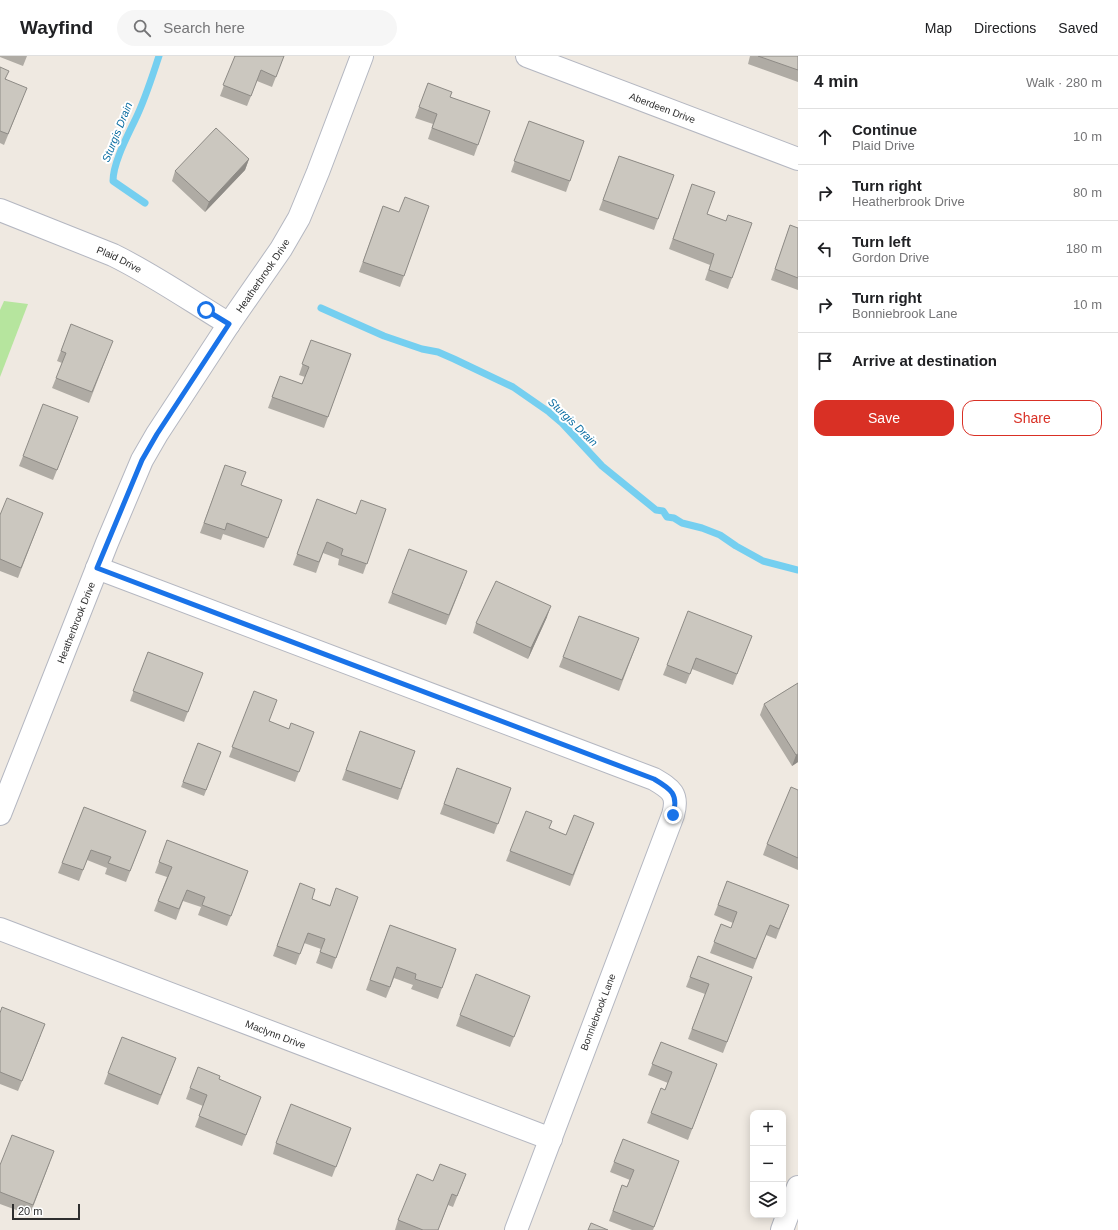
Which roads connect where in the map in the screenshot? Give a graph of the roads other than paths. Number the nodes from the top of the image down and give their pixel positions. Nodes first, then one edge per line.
1 (362, 56) edge
2 (527, 56) edge
3 (798, 159) edge
4 (0, 210) edge
5 (229, 324) junction
6 (97, 568) junction
7 (0, 814) edge
8 (0, 929) edge
9 (551, 1138) junction
10 (798, 1187) edge
11 (516, 1230) edge
12 (782, 1230) edge

1 - 5 street, Heatherbrook Drive
2 - 3 street, Aberdeen Drive
4 - 5 street, Plaid Drive
5 - 6 street, Heatherbrook Drive
6 - 7 street, Heatherbrook Drive
6 - 9 street, Bonniebrook Lane
8 - 9 street, Maclynn Drive
9 - 11 street, Bonniebrook Lane
10 - 12 street

